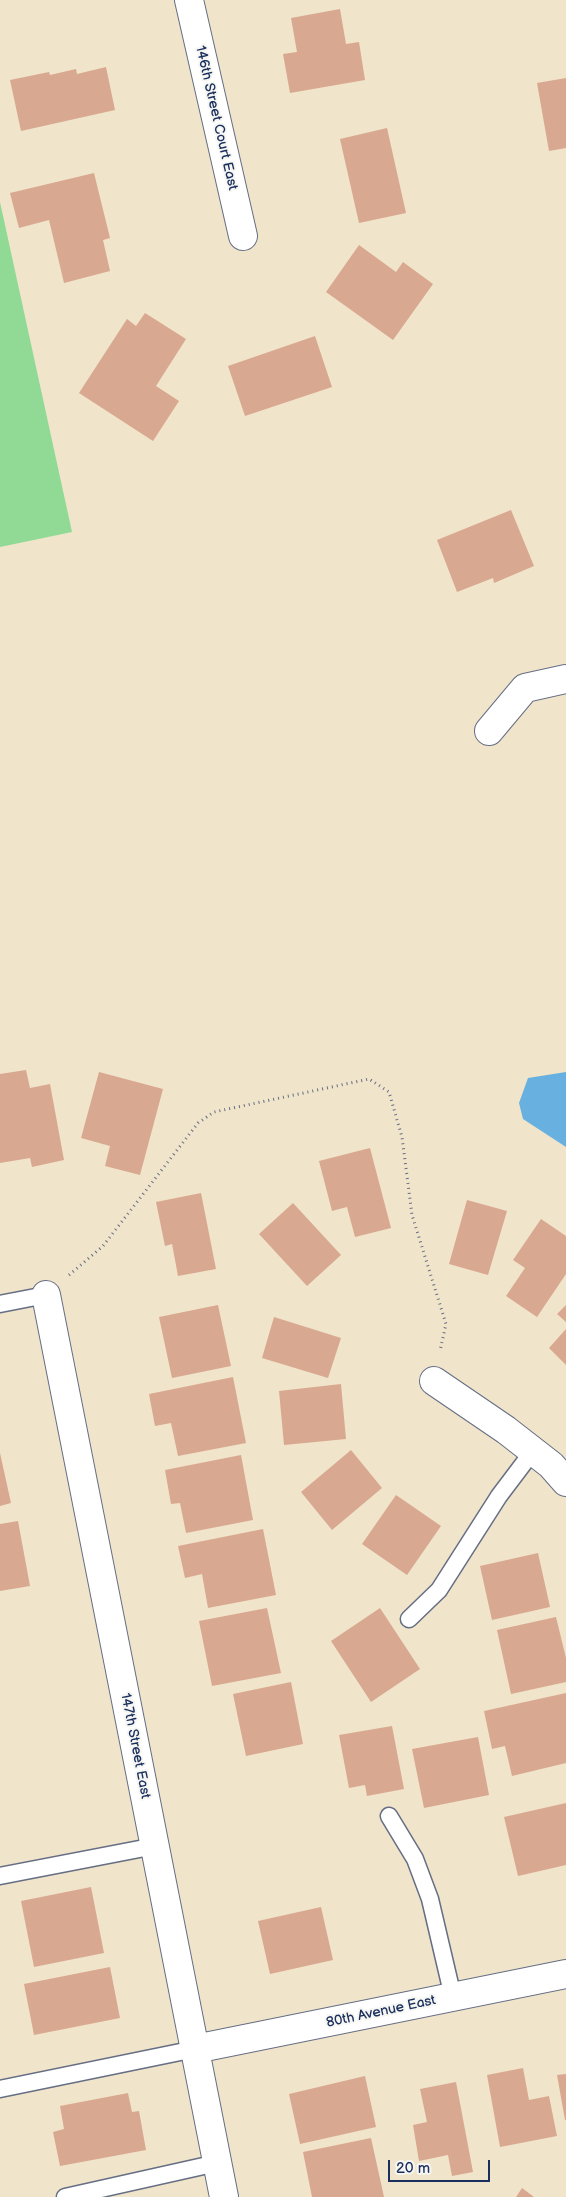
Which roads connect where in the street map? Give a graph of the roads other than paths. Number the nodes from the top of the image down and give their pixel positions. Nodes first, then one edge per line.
1 (189, 0) edge
2 (243, 236) dead end
3 (566, 679) edge
4 (489, 731) dead end
5 (46, 1295) joint
6 (0, 1304) edge
7 (434, 1381) road end
8 (533, 1451) junction
9 (566, 1482) edge
10 (408, 1620) dead end
11 (389, 1816) dead end
12 (155, 1846) junction
13 (0, 1876) edge
14 (566, 1974) edge
15 (453, 1997) junction
16 (195, 2050) junction
17 (0, 2089) edge
18 (218, 2163) junction
19 (65, 2197) edge
20 (224, 2197) edge

1 - 2 street, 146th Street Court East
3 - 4 street
5 - 6 lane
5 - 12 street, 147th Street East
7 - 8 street
8 - 9 street
8 - 10 lane
11 - 15 lane
12 - 13 lane
12 - 16 street, 147th Street East
14 - 15 street, 80th Avenue East
15 - 16 street, 80th Avenue East
16 - 17 lane
16 - 18 street, 147th Street East
18 - 19 lane
18 - 20 street, 147th Street East

